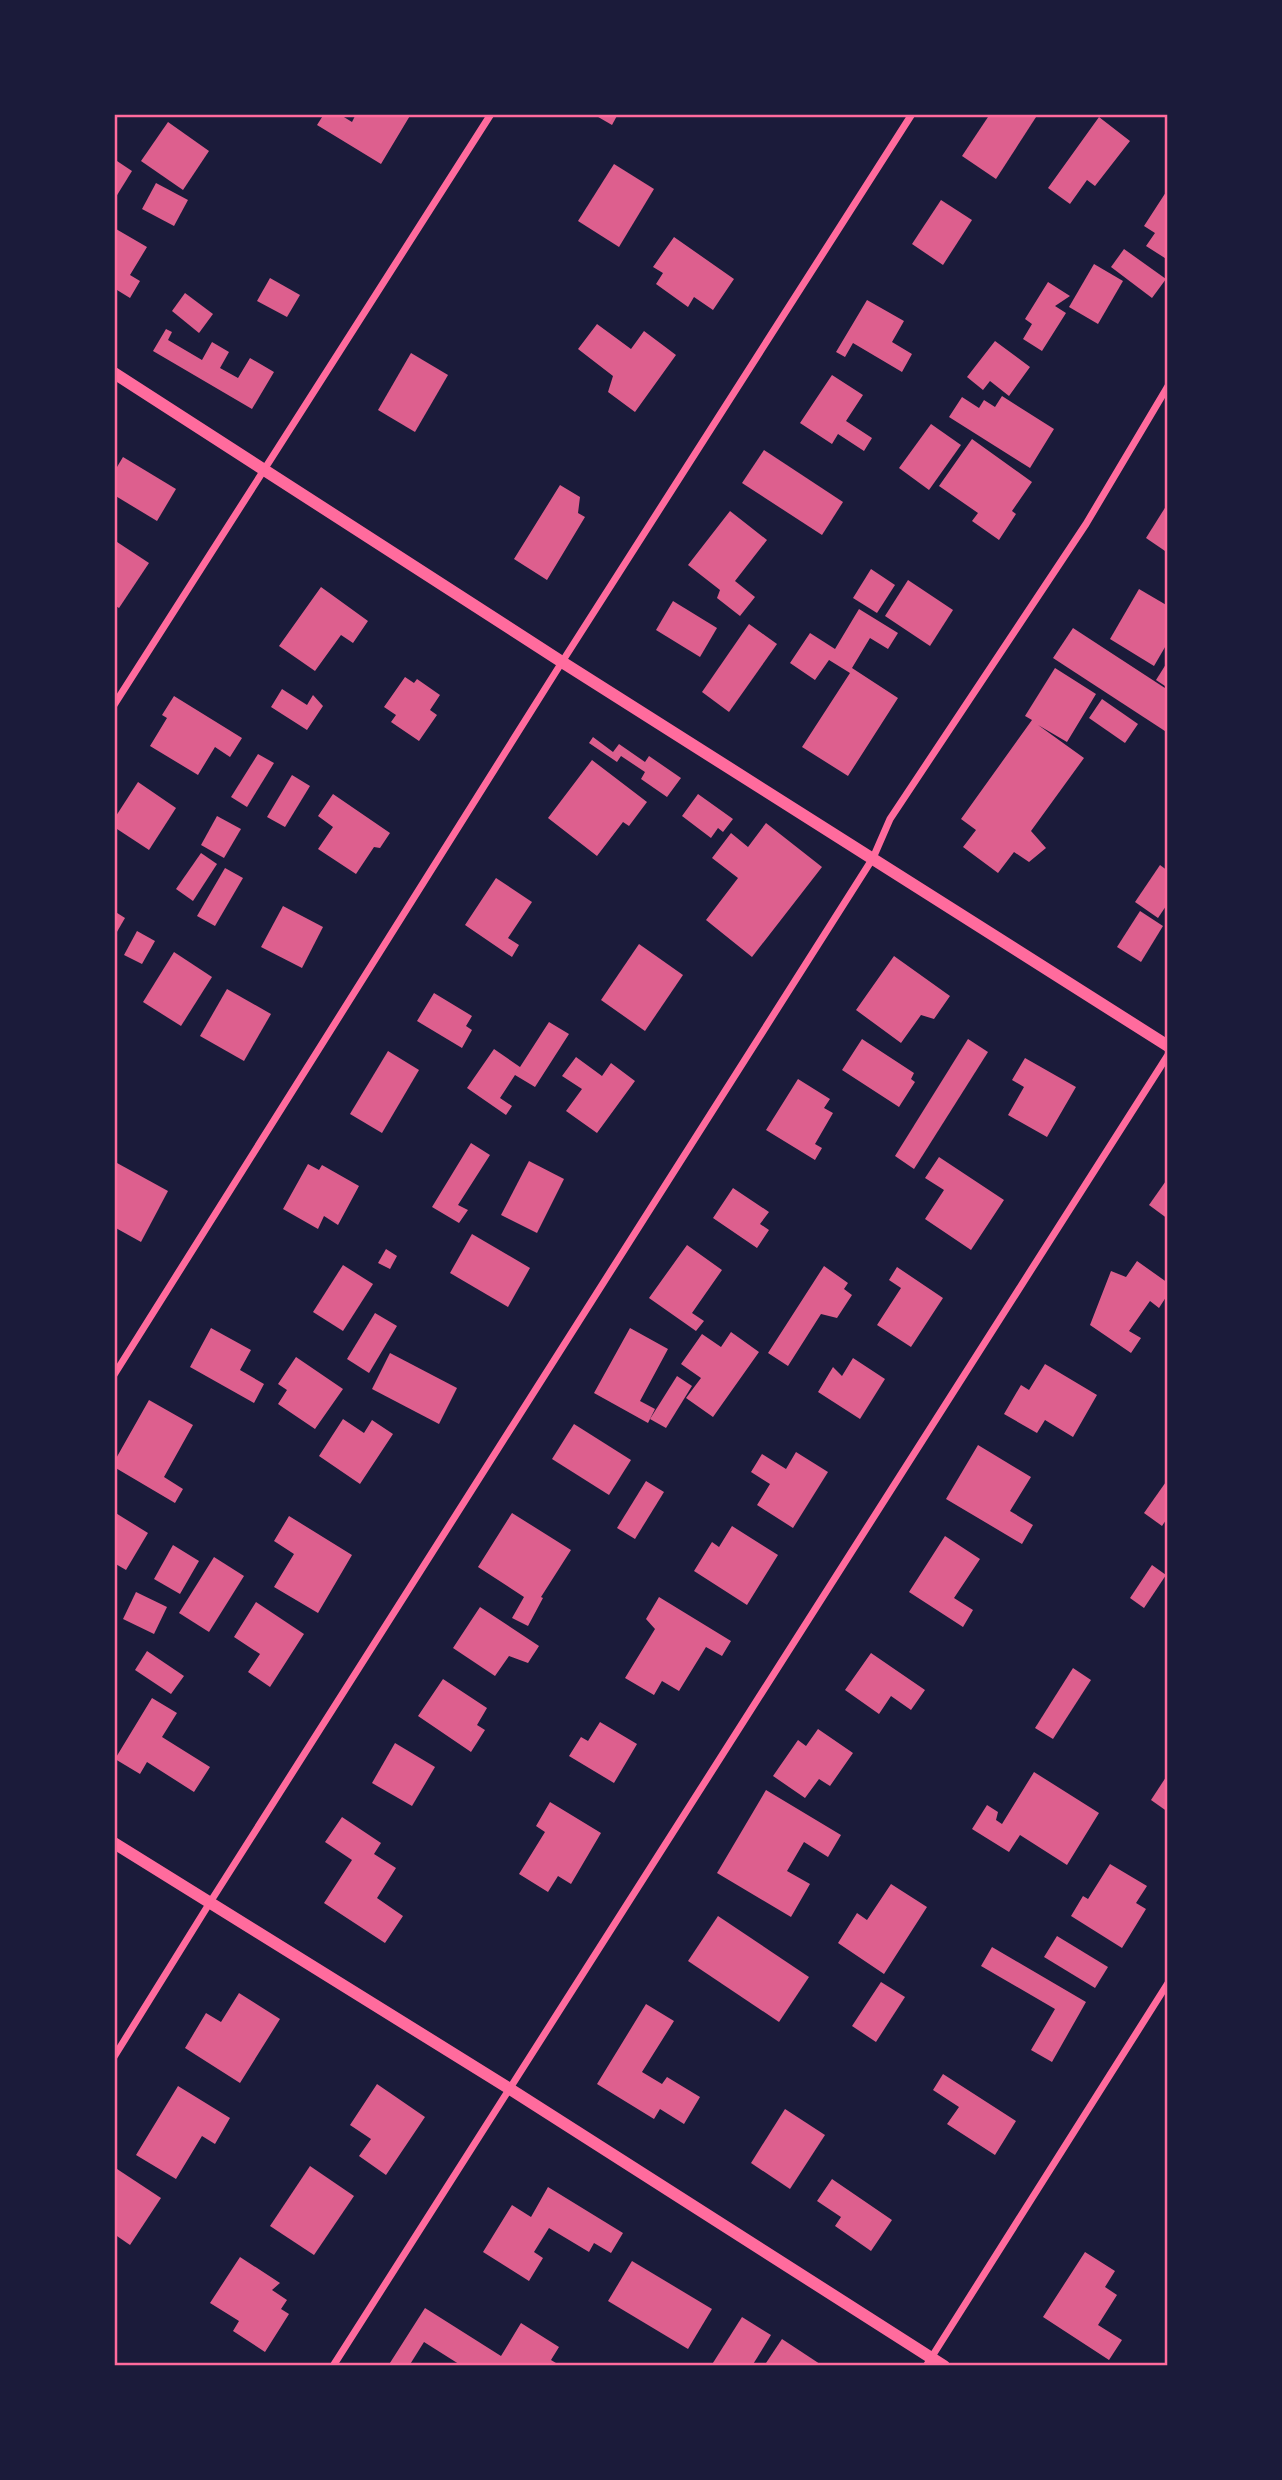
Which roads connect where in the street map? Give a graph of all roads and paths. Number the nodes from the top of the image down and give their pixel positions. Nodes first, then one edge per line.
1 (491, 114) edge
2 (912, 114) edge
3 (114, 373) edge
4 (1168, 386) edge
5 (264, 469) junction
6 (562, 662) junction
7 (114, 705) edge
8 (873, 858) junction
9 (1168, 1046) edge
10 (1168, 1055) edge
11 (114, 1375) edge
12 (114, 1843) edge
13 (209, 1903) junction
14 (1168, 1983) edge
15 (114, 2057) edge
16 (510, 2089) junction
17 (929, 2362) edge
18 (334, 2366) edge
19 (944, 2366) edge

1 - 5 street
2 - 6 street
3 - 5 street
4 - 8 street
5 - 6 street
5 - 7 street
6 - 8 street
6 - 11 street
8 - 9 street
8 - 13 street
10 - 16 street
12 - 13 street
13 - 15 street
13 - 16 street
14 - 17 street
16 - 17 street
16 - 18 street
17 - 19 street

